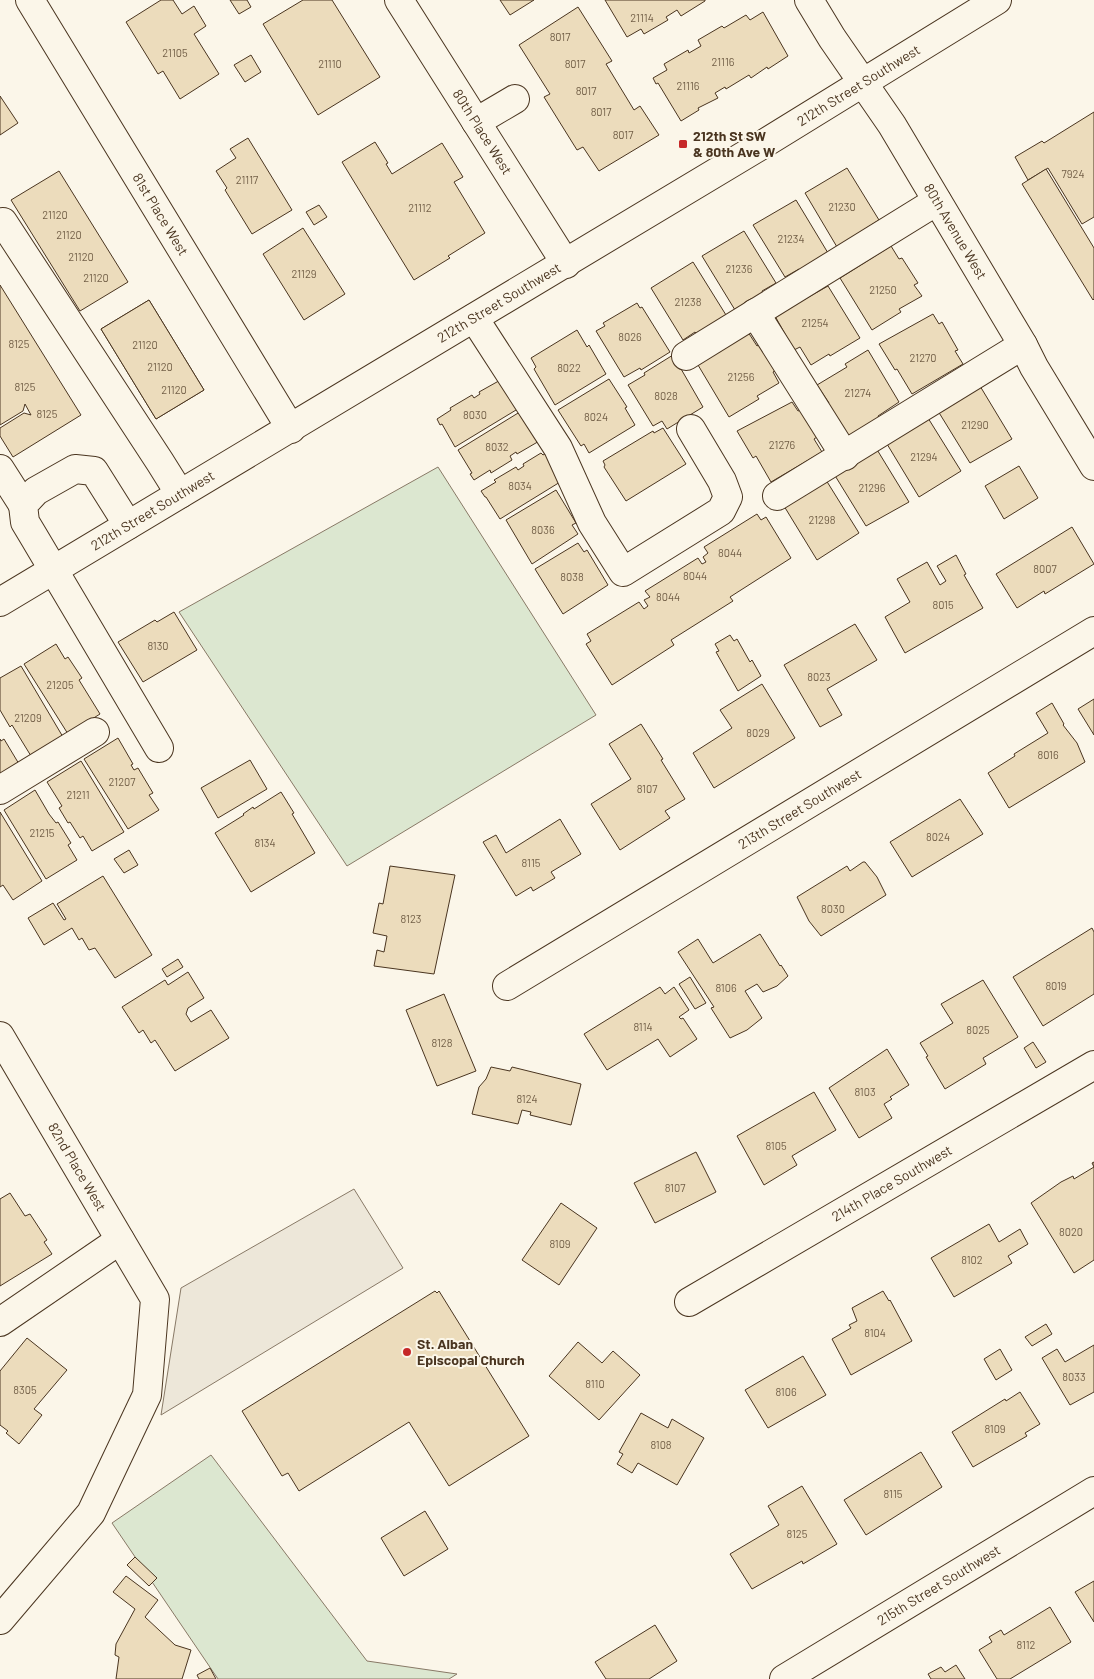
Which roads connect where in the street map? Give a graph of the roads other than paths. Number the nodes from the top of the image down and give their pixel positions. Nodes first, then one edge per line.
1 (30, 0) edge
2 (399, 0) edge
3 (809, 0) edge
4 (997, 0) edge
5 (864, 83) junction
6 (515, 99) dead end
7 (476, 122) junction
8 (937, 201) junction
9 (3, 222) dead end
10 (566, 264) junction
11 (755, 313) junction
12 (474, 318) junction
13 (1023, 346) junction
14 (686, 356) dead end
15 (291, 429) junction
16 (691, 429) dead end
17 (845, 456) junction
18 (1094, 466) edge
19 (0, 469) edge
20 (180, 494) junction
21 (777, 496) dead end
22 (23, 505) junction
23 (128, 525) junction
24 (53, 570) junction
25 (0, 602) edge
26 (1094, 632) edge
27 (95, 732) dead end
28 (159, 748) dead end
29 (0, 790) edge
30 (507, 986) dead end
31 (0, 1036) edge
32 (1094, 1065) edge
33 (120, 1240) junction
34 (689, 1302) dead end
35 (0, 1322) edge
36 (1094, 1491) edge
37 (0, 1620) edge
38 (784, 1679) edge

1 - 15 street, 81st Place West
2 - 7 street, 80th Place West
3 - 5 street, 80th Avenue West
4 - 5 street, 212th Street Southwest
5 - 8 street, 80th Avenue West
5 - 10 street, 212th Street Southwest
6 - 7 street
7 - 10 street, 80th Place West
8 - 11 street
8 - 13 street, 80th Avenue West
9 - 20 street
10 - 12 street, 212th Street Southwest
11 - 14 street
11 - 17 street
12 - 15 street, 212th Street Southwest
12 - 16 street
13 - 17 street
13 - 18 street, 80th Avenue West
15 - 20 street, 212th Street Southwest
17 - 21 street
19 - 22 street
20 - 23 street, 212th Street Southwest
22 - 23 street
22 - 24 street
23 - 24 street, 212th Street Southwest
24 - 25 street, 212th Street Southwest
24 - 28 street
26 - 30 street, 213th Street Southwest
27 - 29 street
31 - 33 street, 82nd Place West
32 - 34 street, 214th Place Southwest
33 - 35 street
33 - 37 street, 82nd Place West
36 - 38 street, 215th Street Southwest

